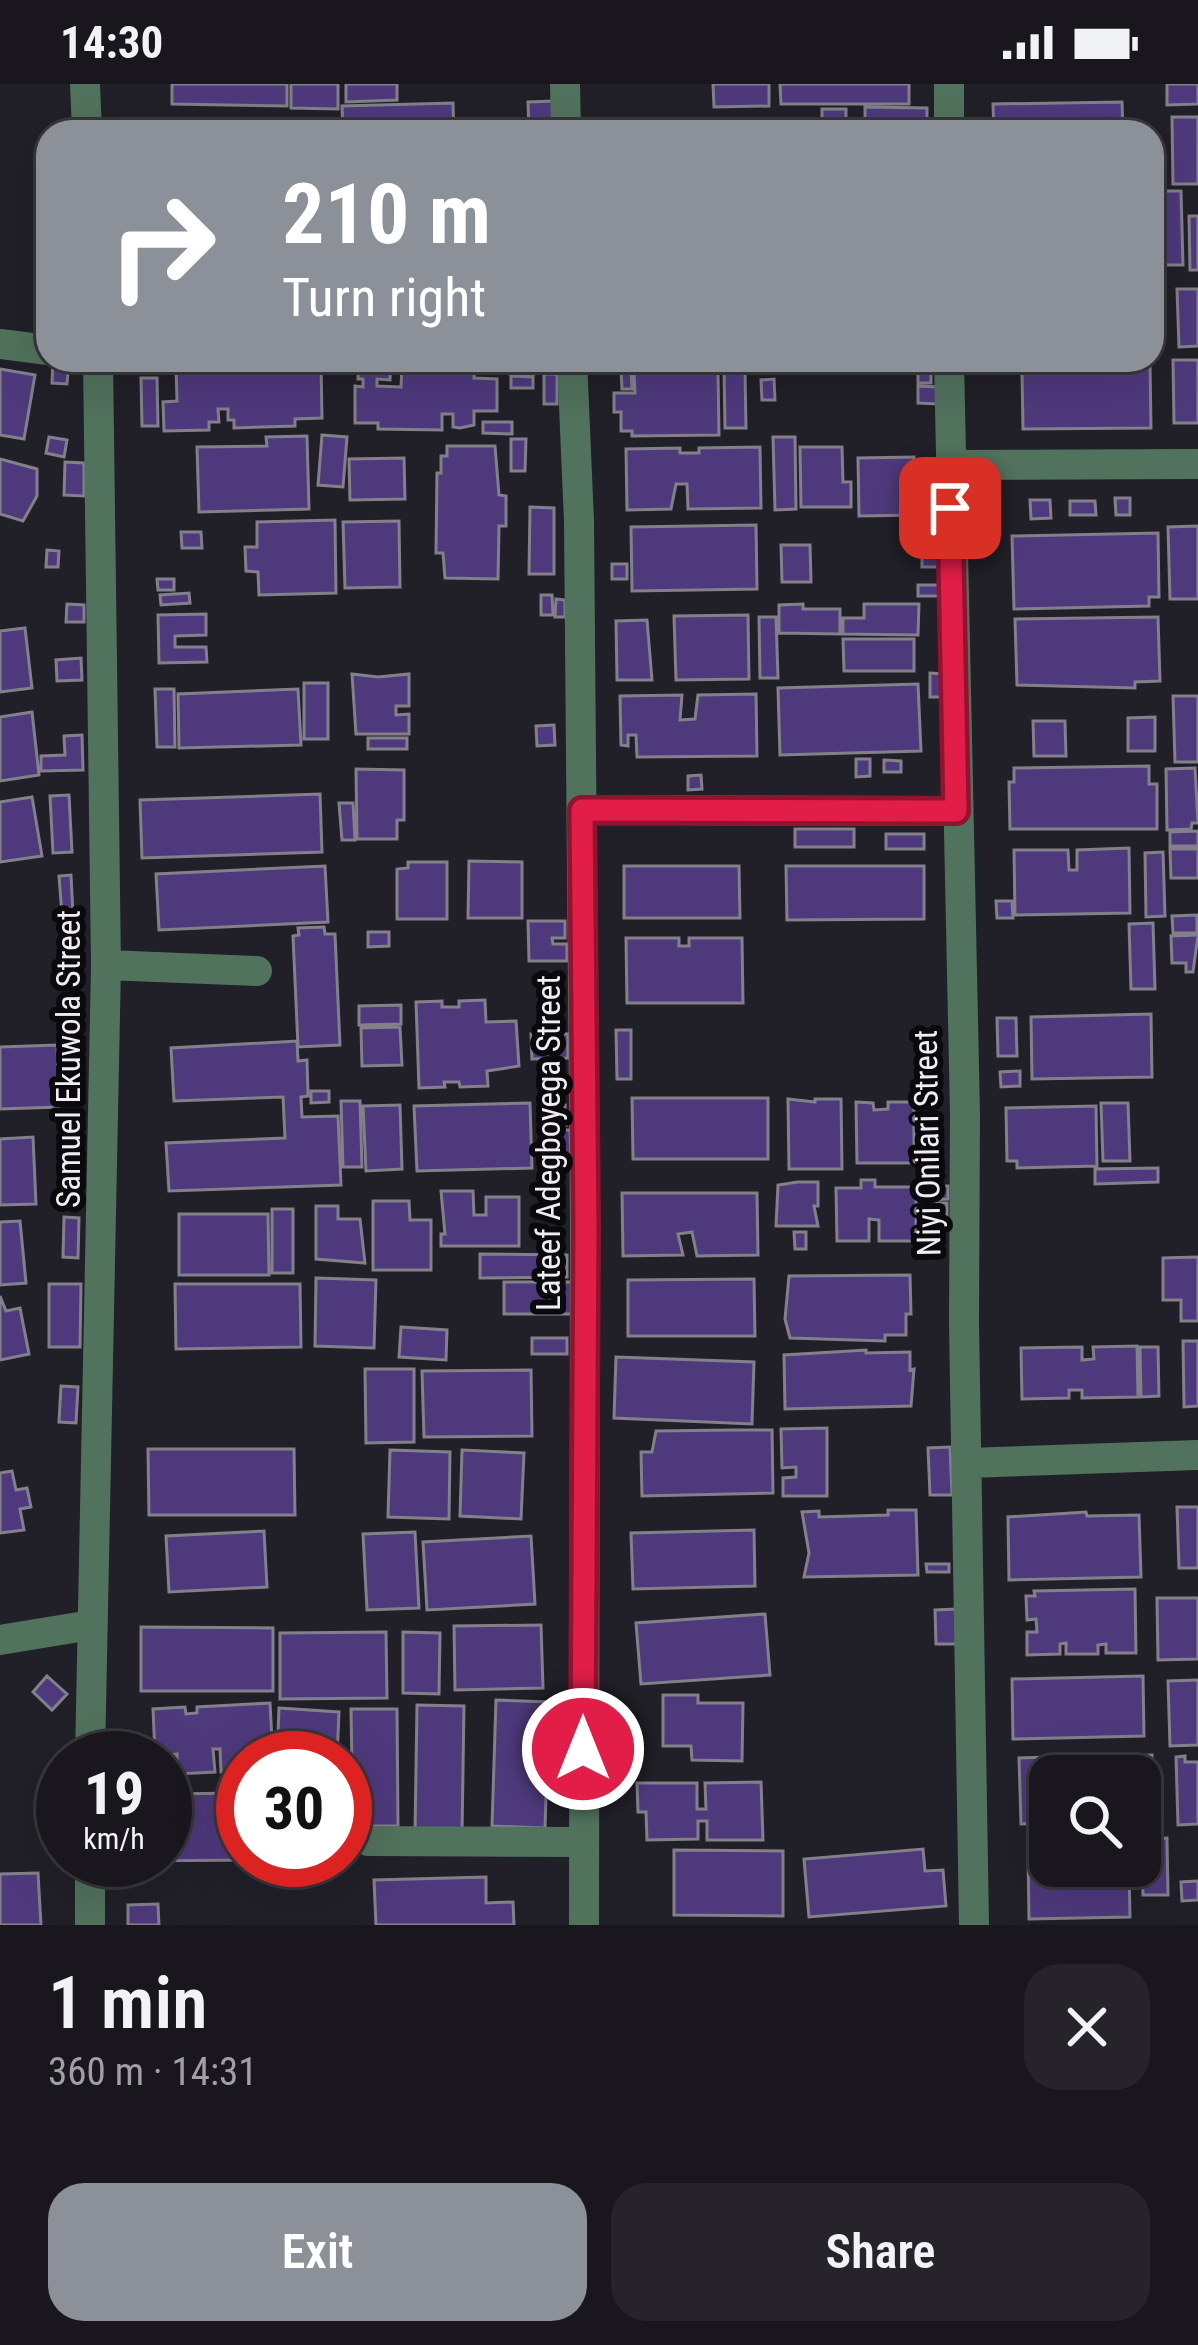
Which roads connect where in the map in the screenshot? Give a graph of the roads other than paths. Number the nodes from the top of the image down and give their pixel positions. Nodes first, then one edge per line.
1 (85, 84) edge
2 (565, 84) edge
3 (949, 84) edge
4 (86, 120) edge
5 (566, 120) edge
6 (949, 120) edge
7 (0, 344) edge
8 (36, 348) edge
9 (98, 372) edge
10 (573, 372) edge
11 (949, 372) edge
12 (1198, 464) edge
13 (949, 465) junction
14 (582, 810) junction
15 (956, 811) junction
16 (106, 965) junction
17 (257, 971) dead end
18 (1198, 1455) edge
19 (969, 1463) junction
20 (91, 1625) junction
21 (0, 1640) edge
22 (90, 1731) edge
23 (372, 1841) edge
24 (582, 1842) junction
25 (90, 1887) edge
26 (90, 1925) edge
27 (584, 1925) edge
28 (974, 1925) edge

1 - 4 street
2 - 5 street
3 - 6 street
7 - 8 street
9 - 16 street, Samuel Ekuwola Street
10 - 14 street, Lateef Adegboyega Street
11 - 13 street, Niyi Onilari Street
12 - 13 street
13 - 15 street, Niyi Onilari Street
14 - 15 street
14 - 24 street, Lateef Adegboyega Street
15 - 19 street, Niyi Onilari Street
16 - 17 street
16 - 20 street, Samuel Ekuwola Street
18 - 19 street
19 - 28 street, Niyi Onilari Street
20 - 21 street
20 - 22 street, Samuel Ekuwola Street
23 - 24 street
24 - 27 street, Lateef Adegboyega Street
25 - 26 street

